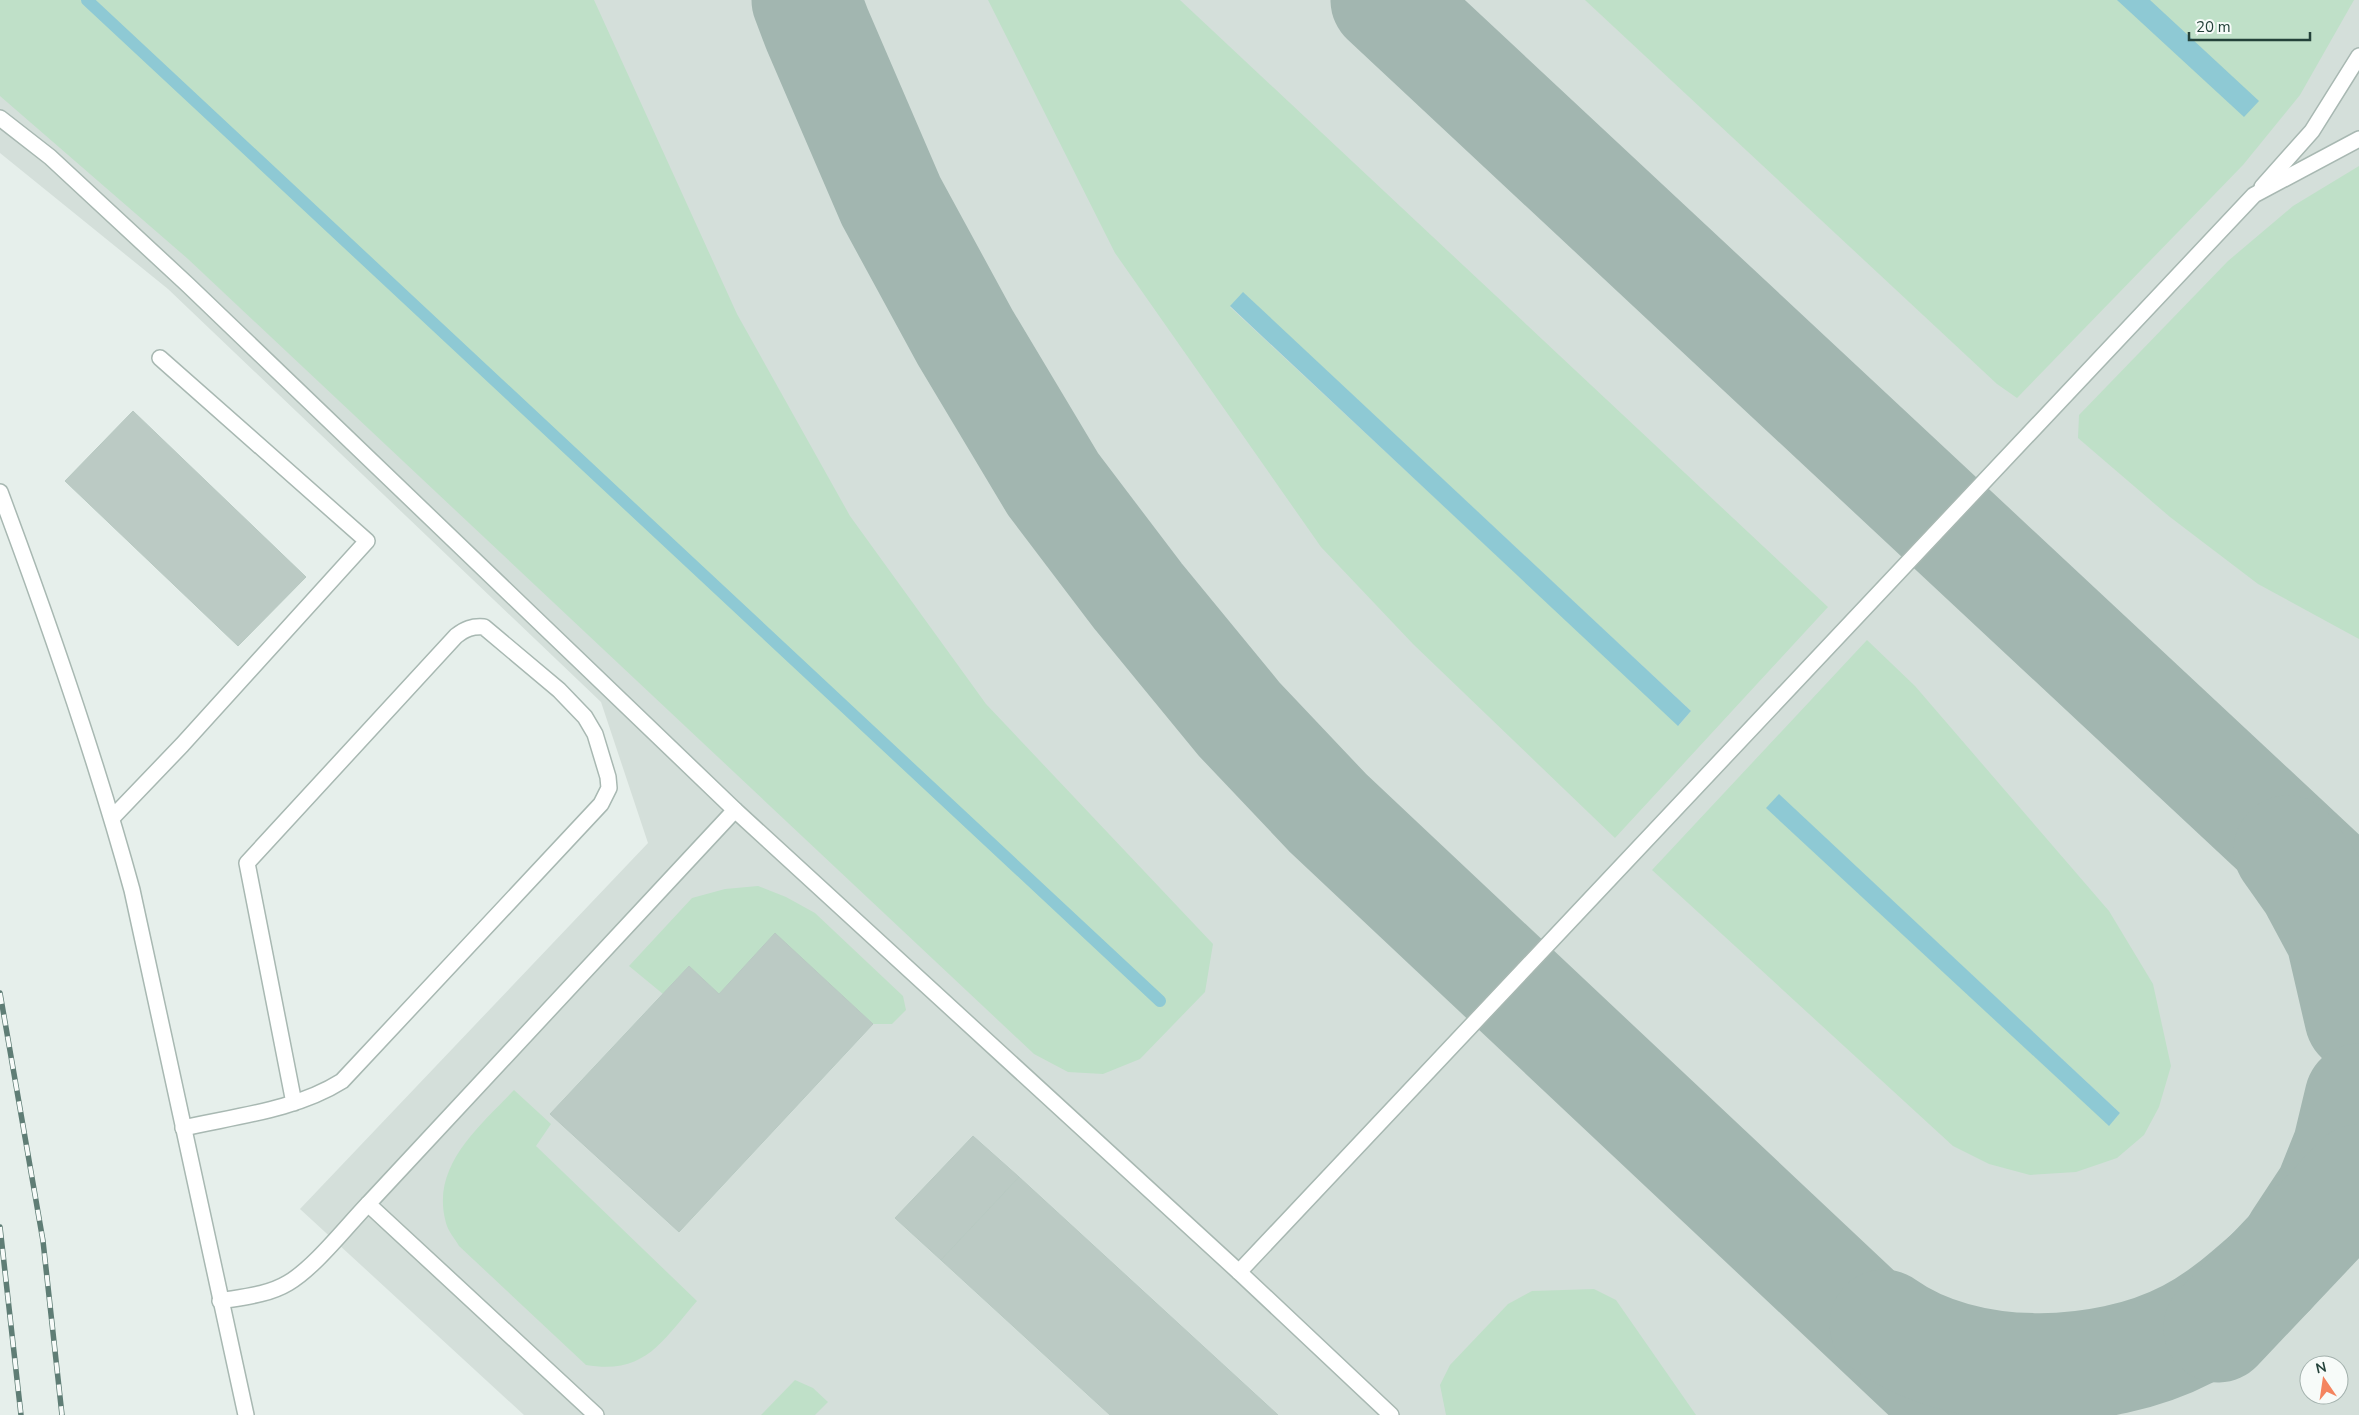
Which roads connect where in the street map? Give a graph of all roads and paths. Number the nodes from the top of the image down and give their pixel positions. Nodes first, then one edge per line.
1 (2359, 56) edge
2 (0, 118) edge
3 (2359, 139) edge
4 (2254, 195) junction
5 (160, 358) dead end
6 (0, 492) edge
7 (735, 810) junction
8 (112, 818) junction
9 (294, 1103) junction
10 (183, 1128) junction
11 (368, 1204) junction
12 (1239, 1272) junction
13 (220, 1301) junction
14 (246, 1415) edge
15 (596, 1415) edge
16 (1391, 1415) edge

1 - 4 lane
2 - 7 lane
3 - 4 lane
4 - 12 lane
5 - 8 lane
6 - 8 lane
7 - 11 lane
7 - 12 lane
8 - 10 lane
9 - 9 lane
9 - 10 lane
10 - 13 lane
11 - 13 lane
11 - 15 lane
12 - 16 lane
13 - 14 lane

